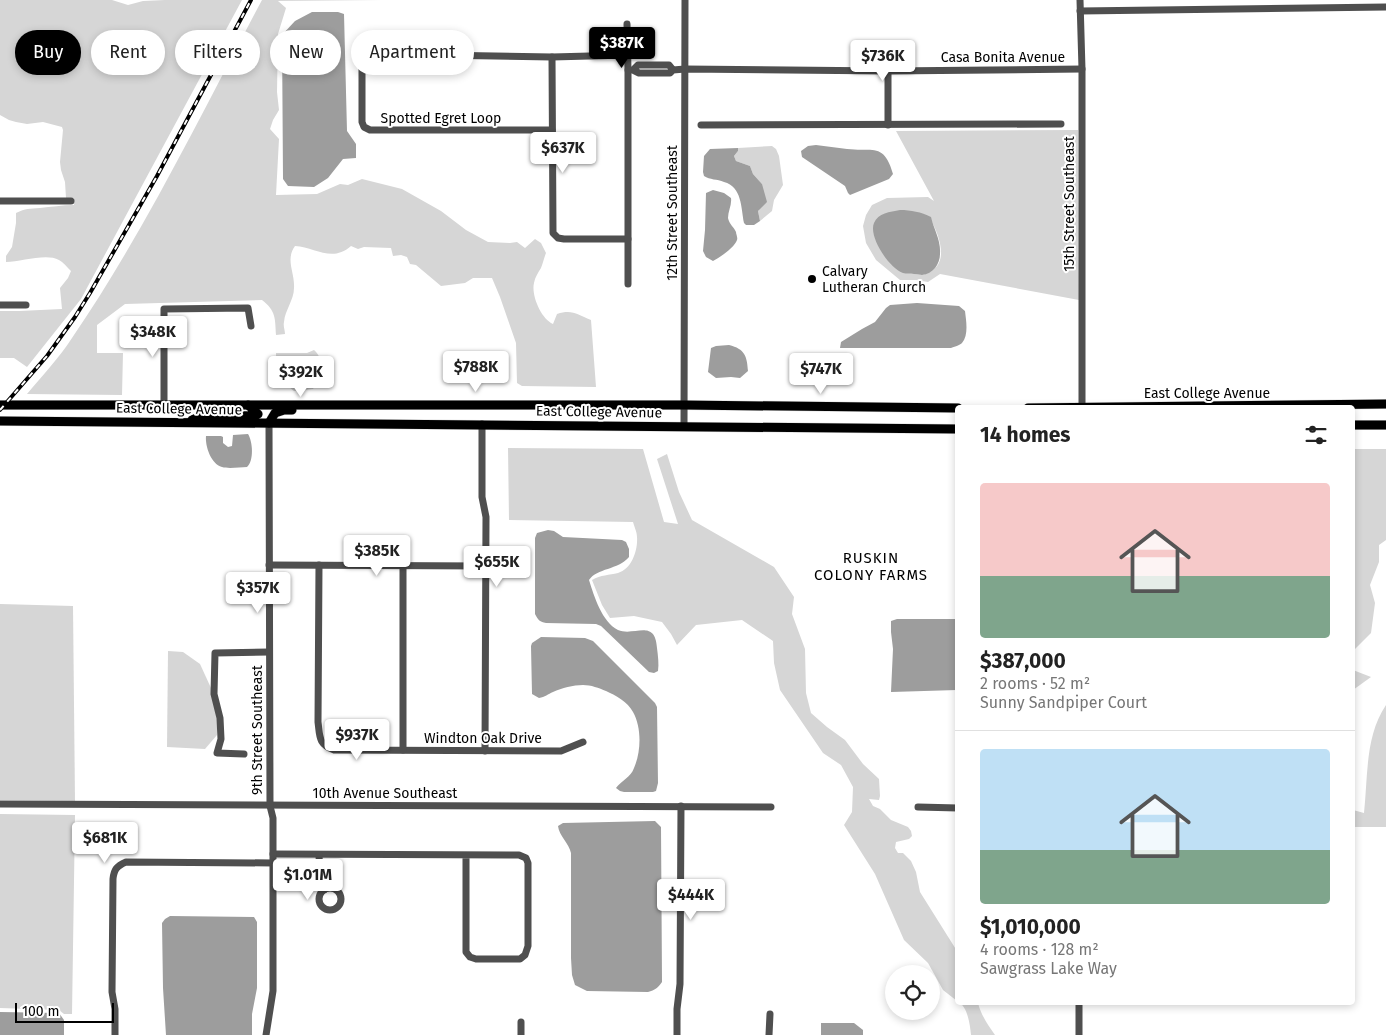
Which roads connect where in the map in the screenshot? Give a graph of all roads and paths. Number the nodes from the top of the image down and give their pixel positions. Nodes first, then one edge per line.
1 (685, 0) edge
2 (1080, 0) edge
3 (1386, 7) edge
4 (1080, 11) junction
5 (627, 24) dead end
6 (627, 55) junction
7 (552, 57) junction
8 (685, 69) junction
9 (1082, 69) junction
10 (630, 70) junction
11 (888, 71) junction
12 (1061, 124) dead end
13 (701, 125) dead end
14 (888, 125) junction
15 (552, 130) junction
16 (0, 201) edge
17 (70, 202) dead end
18 (628, 239) junction
19 (628, 284) dead end
20 (0, 305) edge
21 (26, 305) dead end
22 (251, 326) dead end
23 (1386, 404) edge
24 (0, 405) edge
25 (248, 405) junction
26 (353, 405) junction
27 (684, 405) junction
28 (1082, 405) edge
29 (1285, 405) edge
30 (164, 406) junction
31 (955, 408) edge
32 (258, 414) junction
33 (0, 421) edge
34 (187, 422) junction
35 (269, 423) junction
36 (482, 424) junction
37 (1355, 425) edge
38 (1386, 425) edge
39 (684, 427) junction
40 (955, 429) edge
41 (269, 565) junction
42 (319, 565) junction
43 (403, 566) junction
44 (486, 566) junction
45 (269, 652) junction
46 (582, 742) dead end
47 (403, 750) junction
48 (485, 752) junction
49 (244, 754) dead end
50 (0, 804) edge
51 (270, 806) junction
52 (681, 806) junction
53 (771, 807) dead end
54 (918, 807) dead end
55 (955, 808) edge
56 (273, 854) junction
57 (318, 855) junction
58 (466, 855) junction
59 (273, 863) junction
60 (324, 890) dead end
61 (1079, 1005) edge
62 (770, 1014) dead end
63 (521, 1022) dead end
64 (115, 1035) edge
65 (266, 1035) edge
66 (521, 1035) edge
67 (677, 1035) edge
68 (770, 1035) edge
69 (1079, 1035) edge

1 - 8 street, 12th Street Southeast
2 - 4 street, 15th Street Southeast
3 - 4 street
4 - 9 street, 15th Street Southeast
5 - 6 street
6 - 7 street, Spotted Egret Loop
6 - 10 street
7 - 15 street
7 - 15 street, Spotted Egret Loop
8 - 10 street, Casa Bonita Avenue
8 - 11 street, Casa Bonita Avenue
8 - 27 street, 12th Street Southeast
9 - 11 street, Casa Bonita Avenue
9 - 28 street, 15th Street Southeast
10 - 18 street
11 - 14 street
12 - 14 street
13 - 14 street
15 - 18 street
16 - 17 street
18 - 19 street
20 - 21 street
22 - 30 street
23 - 29 main road, East College Avenue
24 - 30 main road, East College Avenue
25 - 26 main road, East College Avenue
25 - 30 main road, East College Avenue
25 - 32 main road
26 - 27 main road, East College Avenue
26 - 35 main road
27 - 31 main road, East College Avenue
27 - 39 street, 12th Street Southeast
32 - 34 main road
32 - 35 main road
33 - 34 main road, East College Avenue
34 - 35 main road, East College Avenue
35 - 36 main road, East College Avenue
35 - 41 street, 9th Street Southeast
36 - 39 main road, East College Avenue
36 - 44 street
37 - 38 main road
39 - 40 main road, East College Avenue
41 - 42 street
41 - 45 street, 9th Street Southeast
42 - 43 street
42 - 47 street, Windton Oak Drive
43 - 44 street
43 - 47 street
44 - 48 street
45 - 49 street
45 - 51 street, 9th Street Southeast
46 - 48 street, Windton Oak Drive
47 - 48 street, Windton Oak Drive
50 - 51 street, 10th Avenue Southeast
51 - 52 street, 10th Avenue Southeast
51 - 56 street, 9th Street Southeast
52 - 53 street, 10th Avenue Southeast
52 - 67 street
54 - 55 street
56 - 57 street
56 - 59 street, 9th Street Southeast
57 - 58 street
57 - 60 street
58 - 58 street
59 - 64 street
59 - 65 street, 9th Street Southeast
61 - 69 street
62 - 68 street
63 - 66 street

